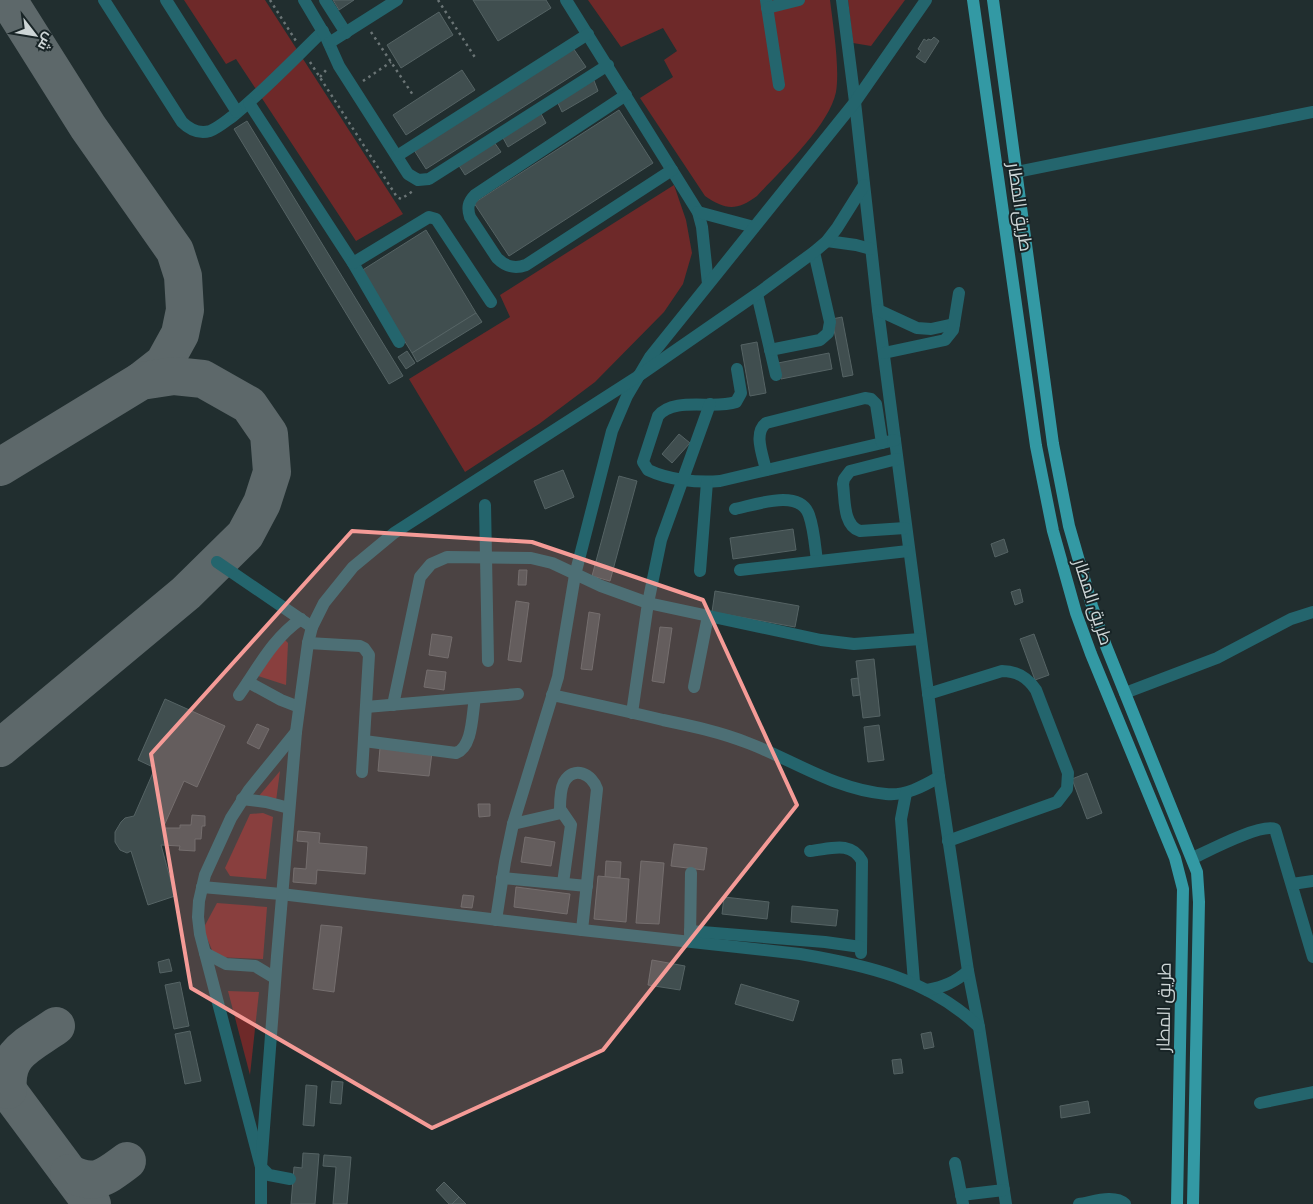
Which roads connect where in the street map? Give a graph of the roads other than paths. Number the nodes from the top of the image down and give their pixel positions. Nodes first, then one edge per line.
1 (104, 0) edge
2 (166, 0) edge
3 (304, 0) edge
4 (325, 0) edge
5 (397, 0) edge
6 (566, 0) edge
7 (799, 0) edge
8 (842, 0) edge
9 (926, 0) edge
10 (973, 0) edge
11 (993, 0) edge
12 (766, 4) edge
13 (323, 30) junction
14 (346, 33) junction
15 (588, 34) junction
16 (330, 44) junction
17 (608, 65) junction
18 (779, 85) dead end
19 (626, 95) junction
20 (855, 102) junction
21 (249, 103) junction
22 (237, 112) junction
23 (1313, 112) edge
24 (397, 156) junction
25 (672, 170) junction
26 (1016, 172) junction
27 (864, 185) junction
28 (698, 212) junction
29 (754, 226) junction
30 (827, 241) junction
31 (870, 249) junction
32 (814, 252) junction
33 (353, 263) junction
34 (708, 284) junction
35 (960, 293) dead end
36 (757, 294) junction
37 (491, 302) dead end
38 (878, 310) junction
39 (954, 324) junction
40 (924, 329) junction
41 (399, 342) dead end
42 (924, 345) junction
43 (770, 350) junction
44 (884, 353) junction
45 (737, 369) dead end
46 (776, 375) dead end
47 (637, 377) junction
48 (710, 404) junction
49 (889, 441) junction
50 (897, 459) junction
51 (766, 470) junction
52 (682, 480) junction
53 (708, 482) junction
54 (485, 505) dead end
55 (735, 509) dead end
56 (905, 528) junction
57 (908, 552) junction
58 (486, 558) junction
59 (817, 561) junction
60 (217, 562) dead end
61 (740, 570) dead end
62 (700, 571) dead end
63 (575, 574) junction
64 (648, 603) junction
65 (1313, 612) edge
66 (708, 616) junction
67 (301, 619) junction
68 (312, 627) junction
69 (920, 639) junction
70 (308, 643) junction
71 (488, 661) dead end
72 (248, 682) junction
73 (694, 687) dead end
74 (1125, 693) junction
75 (518, 694) dead end
76 (928, 694) junction
77 (239, 695) dead end
78 (552, 696) junction
79 (475, 698) junction
80 (393, 705) junction
81 (299, 707) junction
82 (366, 707) junction
83 (632, 713) junction
84 (296, 732) junction
85 (364, 741) junction
86 (362, 772) dead end
87 (939, 777) junction
88 (906, 793) junction
89 (242, 799) junction
90 (289, 808) junction
91 (561, 813) junction
92 (1176, 818) junction
93 (513, 824) junction
94 (1161, 825) junction
95 (948, 841) junction
96 (810, 851) dead end
97 (1193, 858) junction
98 (691, 873) dead end
99 (502, 878) junction
100 (1313, 880) edge
101 (563, 883) junction
102 (1292, 884) junction
103 (587, 886) junction
104 (202, 887) junction
105 (281, 894) junction
106 (496, 920) junction
107 (582, 930) junction
108 (690, 936) junction
109 (861, 947) junction
110 (1312, 952) edge
111 (206, 953) junction
112 (277, 956) junction
113 (226, 964) junction
114 (255, 966) junction
115 (860, 966) junction
116 (968, 971) junction
117 (210, 974) junction
118 (275, 978) junction
119 (914, 982) junction
120 (927, 990) junction
121 (979, 1027) junction
122 (1313, 1092) edge
123 (1260, 1103) dead end
124 (955, 1163) dead end
125 (261, 1167) junction
126 (290, 1179) dead end
127 (1004, 1190) junction
128 (962, 1200) edge
129 (261, 1204) edge
130 (1006, 1204) edge
131 (1079, 1204) edge
132 (1126, 1204) edge
133 (1177, 1204) edge
134 (1194, 1204) edge

1 - 22 street
2 - 22 street
3 - 13 street
4 - 14 street
5 - 14 street
6 - 15 street
7 - 12 street
8 - 20 street
9 - 20 street
10 - 94 main road, طريق المطار
11 - 26 main road, طريق المطار
12 - 18 street
13 - 16 street
13 - 21 street
14 - 16 street
15 - 17 street
15 - 24 street
16 - 24 street
17 - 19 street
17 - 24 street
19 - 25 street
19 - 25 street
20 - 27 street
20 - 29 street
21 - 22 street
21 - 33 street
23 - 26 street
25 - 28 street
26 - 74 main road, طريق المطار
27 - 30 street
27 - 31 street
28 - 29 street
28 - 34 street
29 - 34 street
30 - 31 street
30 - 32 street
31 - 38 street
32 - 36 street
32 - 43 street
33 - 37 street
33 - 41 street
34 - 47 street
35 - 39 street
36 - 43 street
36 - 47 street
38 - 40 street
38 - 44 street
39 - 40 street
39 - 42 street
40 - 42 street
42 - 44 street
43 - 46 street
44 - 49 street
45 - 48 street
47 - 63 street
47 - 68 street
48 - 52 street
48 - 52 street
49 - 50 street
49 - 51 street
49 - 51 street
50 - 56 street
50 - 56 street
51 - 53 street
52 - 53 street
52 - 64 street
53 - 62 street
54 - 58 street
55 - 59 street
56 - 57 street
57 - 59 street
57 - 69 street
58 - 63 street
58 - 71 street
58 - 80 street
59 - 61 street
60 - 67 street
63 - 64 street
63 - 78 street
64 - 66 street
64 - 83 street
65 - 74 street
66 - 69 street
66 - 73 street
67 - 68 street
67 - 72 street
68 - 70 street
69 - 76 street
70 - 81 street
70 - 82 street
72 - 77 street
72 - 81 street
74 - 92 main road, طريق المطار
75 - 79 street
76 - 87 street
76 - 95 street
78 - 83 street
78 - 93 street
79 - 80 street
79 - 85 street
80 - 82 street
81 - 84 street
82 - 85 street
83 - 88 street
84 - 89 street
84 - 90 street
85 - 86 street
87 - 88 street
87 - 95 street
88 - 119 street
89 - 90 street
89 - 104 street
90 - 105 street
91 - 93 street
91 - 101 street
91 - 103 street
92 - 94 main road
92 - 97 main road, طريق المطار
93 - 99 street
94 - 133 main road, طريق المطار
95 - 116 street
96 - 109 street
97 - 102 street
97 - 134 main road, طريق المطار
98 - 108 street
99 - 101 street
99 - 106 street
100 - 102 street
101 - 103 street
102 - 110 street
103 - 107 street
104 - 105 street
104 - 111 street
105 - 106 street
105 - 112 street
106 - 107 street
107 - 108 street
108 - 109 street
108 - 115 street
109 - 115 street
111 - 113 street
111 - 117 street
112 - 114 street
112 - 118 street
113 - 114 street
113 - 117 street
114 - 118 street
115 - 119 street
116 - 120 street
116 - 121 street
117 - 125 street
118 - 125 street
119 - 120 street
120 - 121 street
121 - 127 street
122 - 123 street
124 - 128 street
125 - 126 street
125 - 129 street
127 - 128 street
127 - 130 street
131 - 132 street

